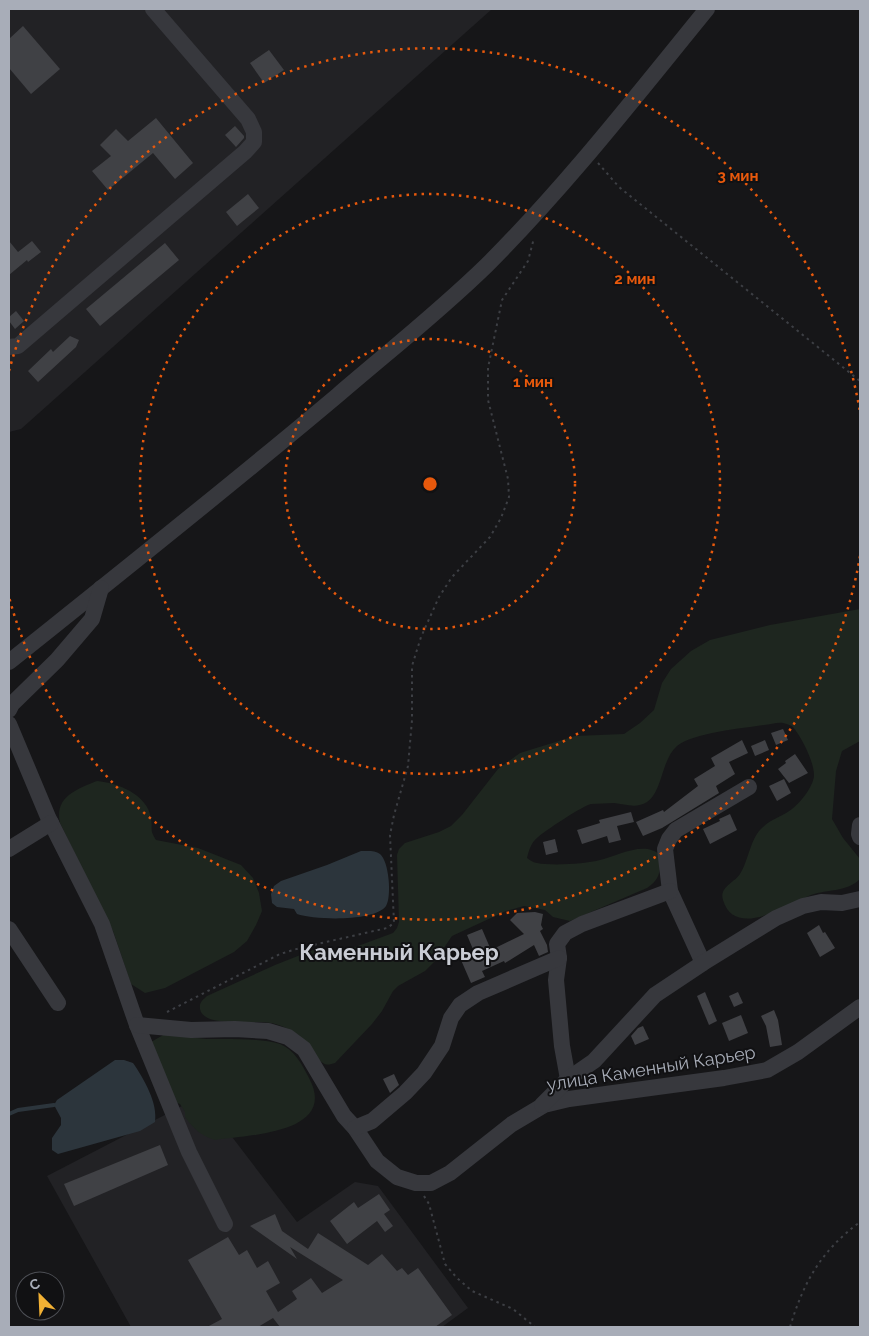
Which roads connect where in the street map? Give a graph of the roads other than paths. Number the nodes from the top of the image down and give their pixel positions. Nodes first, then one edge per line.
1 (153, 9) edge
2 (707, 9) edge
3 (9, 347) edge
4 (101, 588) junction
5 (9, 662) edge
6 (9, 710) edge
7 (9, 724) edge
8 (749, 787) dead end
9 (51, 824) junction
10 (860, 825) edge
11 (860, 837) edge
12 (9, 849) edge
13 (670, 891) junction
14 (860, 899) edge
15 (9, 929) edge
16 (559, 958) junction
17 (704, 963) junction
18 (58, 1004) dead end
19 (860, 1007) edge
20 (137, 1025) junction
21 (568, 1079) junction
22 (539, 1108) junction
23 (355, 1128) junction
24 (225, 1224) dead end

1 - 3 street
2 - 4 street
4 - 5 street
4 - 6 street
7 - 9 street
8 - 13 street
9 - 12 street
9 - 20 street
10 - 11 street
13 - 16 street
13 - 17 street
14 - 17 street
15 - 18 street
16 - 21 street
16 - 23 street
17 - 21 street
19 - 22 street, улица Каменный Карьер
20 - 23 street
20 - 24 street
21 - 22 street
22 - 23 street, улица Каменный Карьер

